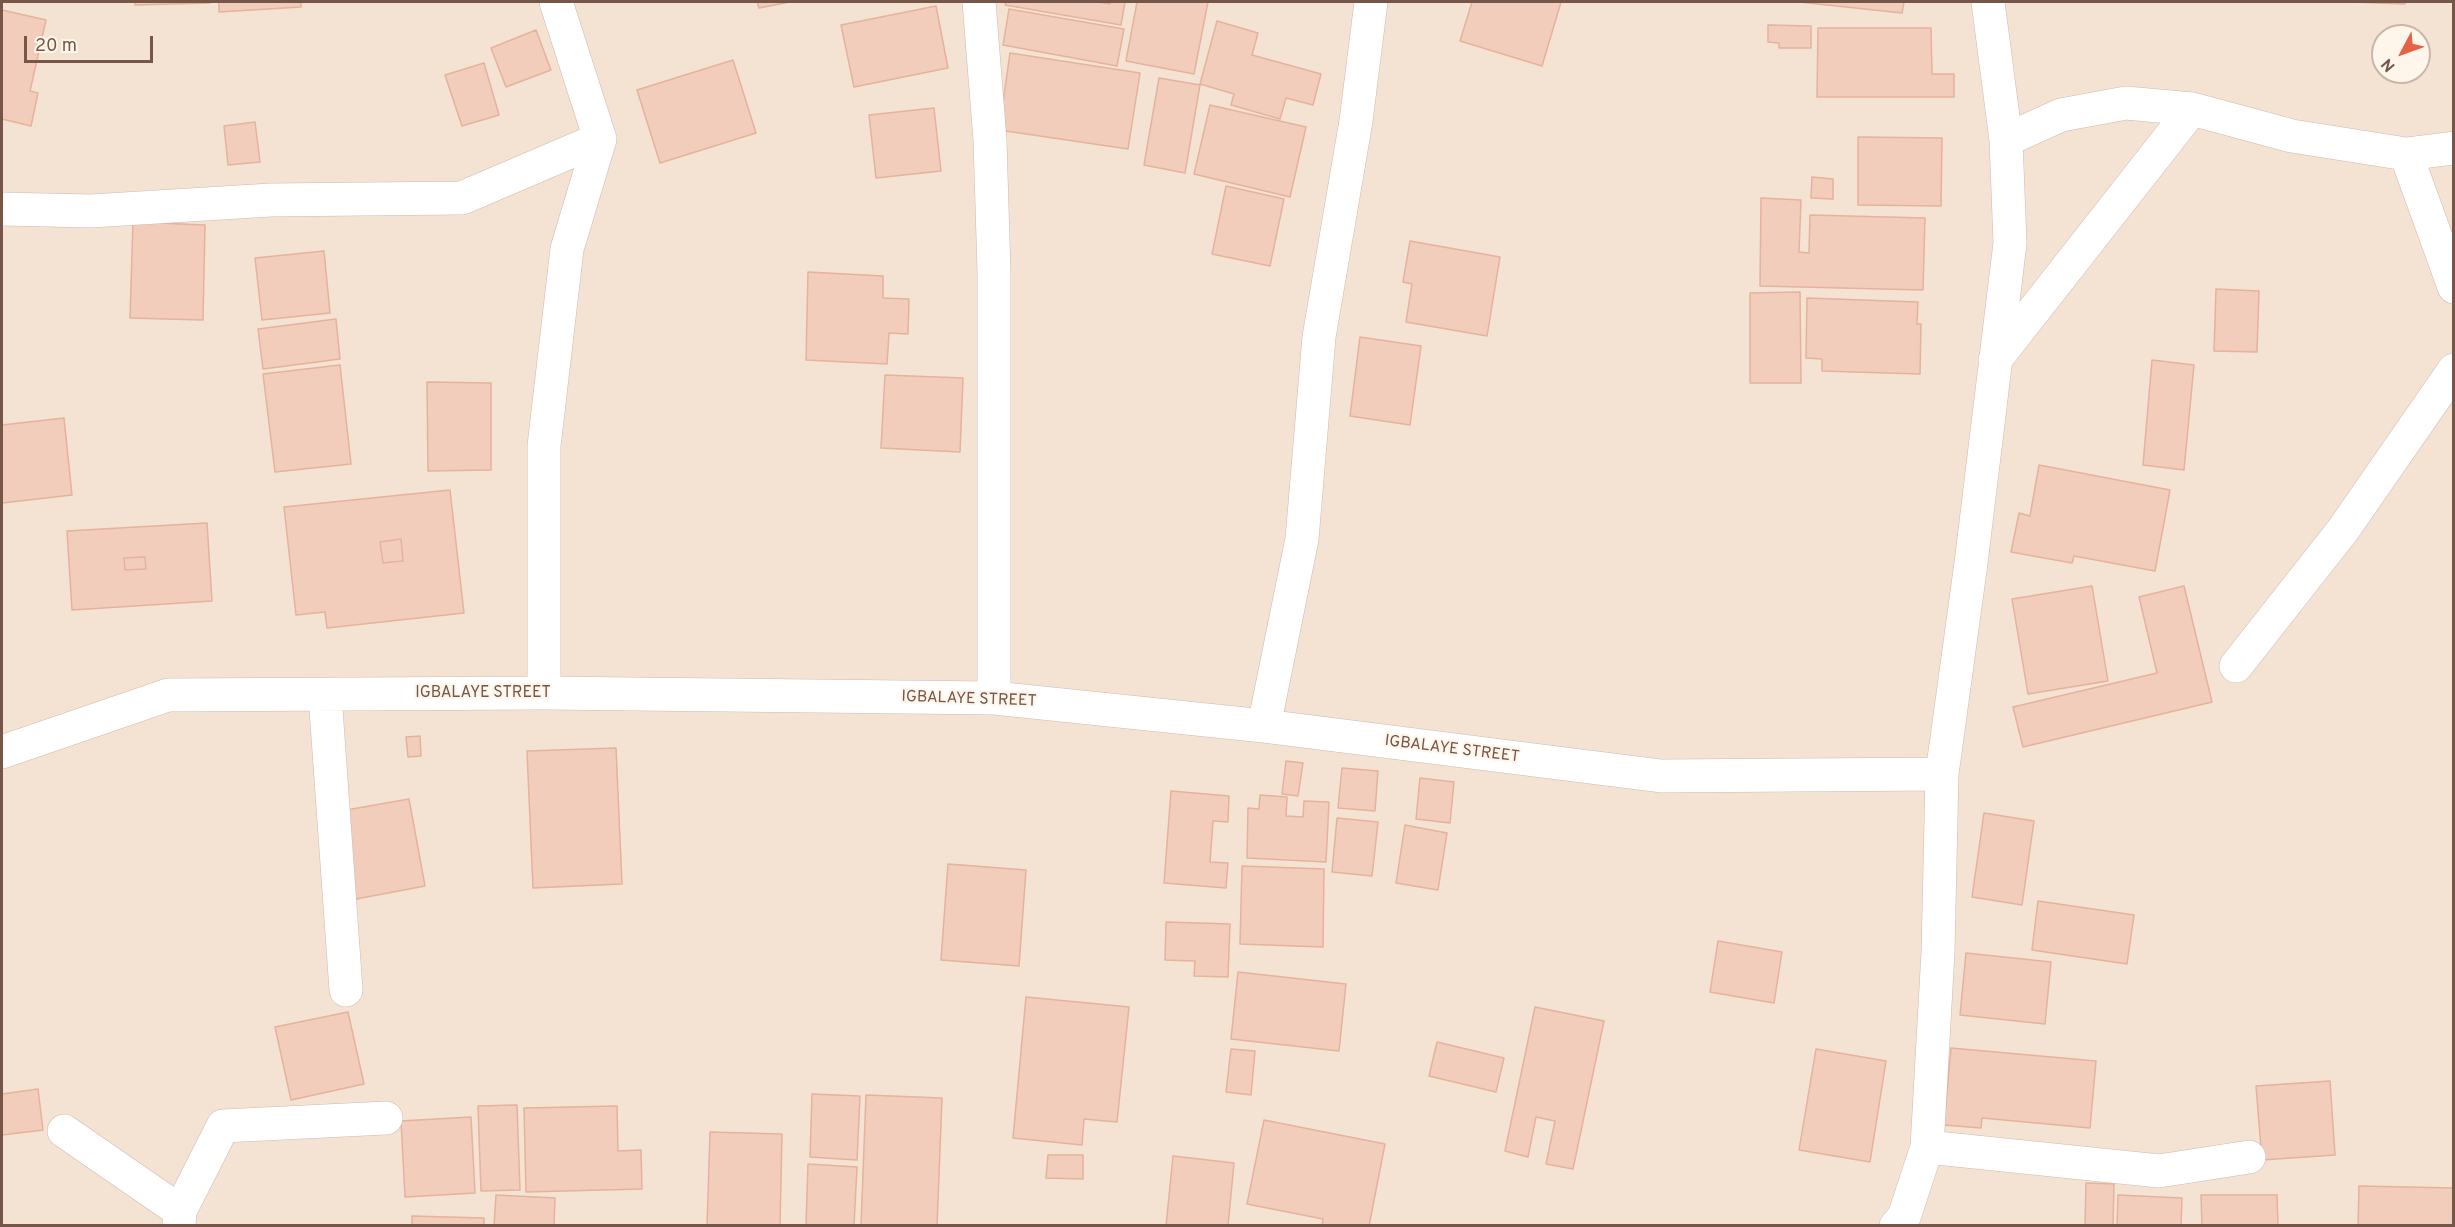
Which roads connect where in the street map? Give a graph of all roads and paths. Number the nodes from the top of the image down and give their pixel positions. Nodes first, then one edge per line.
1 (556, 2) edge
2 (979, 2) edge
3 (1371, 2) edge
4 (1988, 2) edge
5 (2192, 109) junction
6 (600, 139) junction
7 (2006, 140) junction
8 (2454, 148) edge
9 (2406, 154) junction
10 (2, 209) edge
11 (2454, 287) edge
12 (1994, 362) junction
13 (2454, 370) edge
14 (2236, 666) dead end
15 (544, 693) junction
16 (325, 695) junction
17 (994, 698) junction
18 (1264, 726) junction
19 (2, 752) edge
20 (1942, 774) junction
21 (346, 990) dead end
22 (386, 1119) dead end
23 (64, 1131) dead end
24 (1927, 1147) junction
25 (2249, 1157) dead end
26 (180, 1218) edge
27 (1896, 1226) edge

1 - 6 street
2 - 17 street
3 - 18 street
4 - 7 street
5 - 7 street
5 - 9 street
5 - 12 street
6 - 10 street
6 - 15 street
7 - 12 street
8 - 9 street
9 - 11 street
12 - 20 street
13 - 14 street
15 - 16 street, IGBALAYE STREET
15 - 17 street, IGBALAYE STREET
16 - 19 street, IGBALAYE STREET
16 - 21 street
17 - 18 street, IGBALAYE STREET
18 - 20 street, IGBALAYE STREET
20 - 24 street
22 - 26 street
23 - 26 street
24 - 25 street
24 - 27 street

